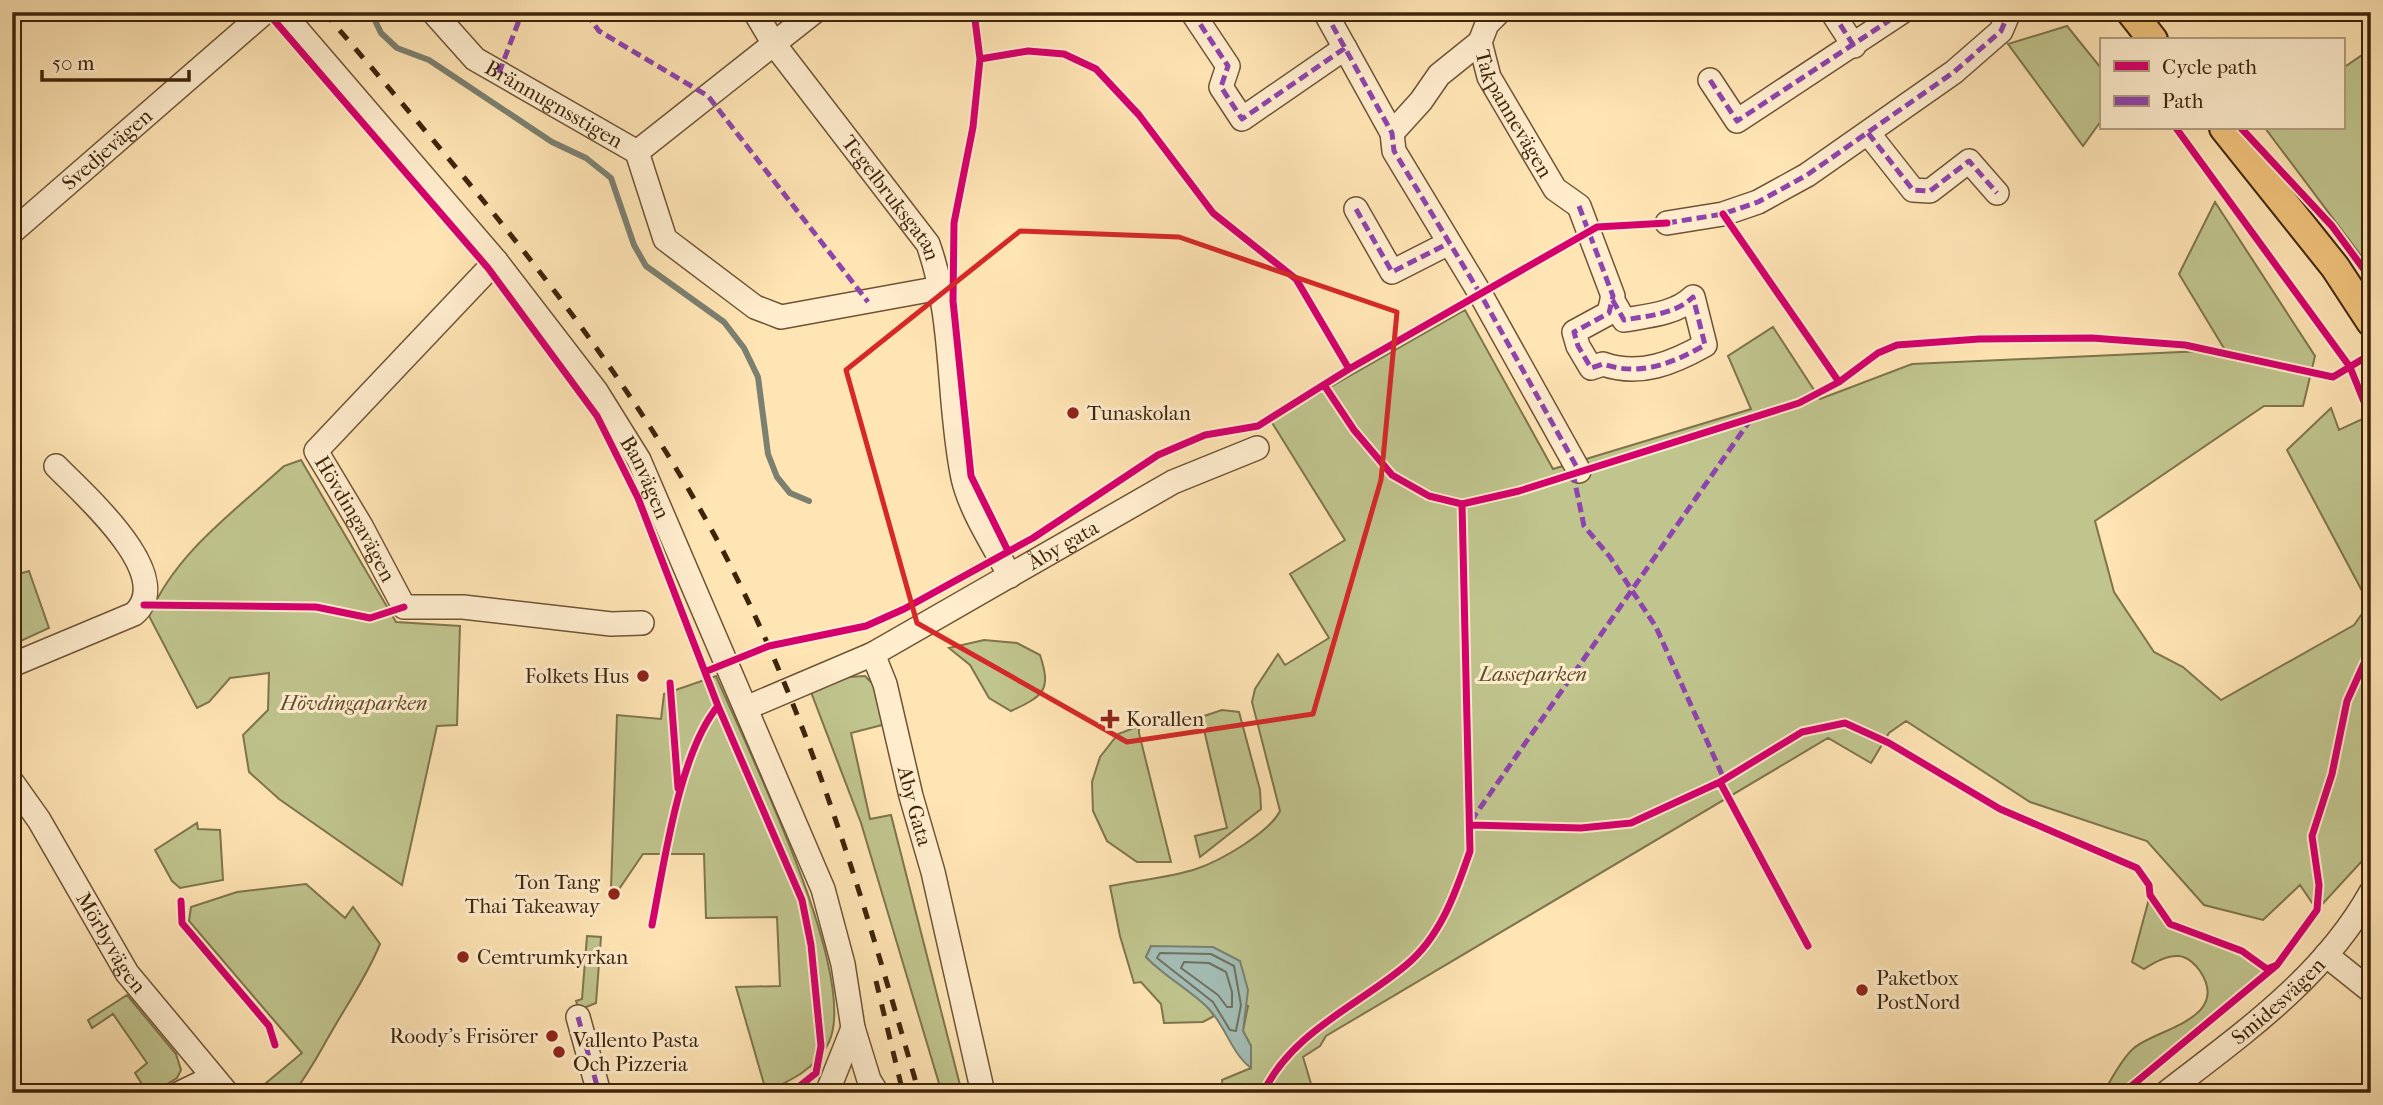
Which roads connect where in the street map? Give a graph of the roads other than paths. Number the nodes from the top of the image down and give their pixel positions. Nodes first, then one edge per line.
1 (265, 12) edge
2 (282, 12) edge
3 (433, 12) edge
4 (755, 12) edge
5 (814, 12) edge
6 (1192, 12) edge
7 (1325, 12) edge
8 (1499, 12) edge
9 (1832, 12) edge
10 (1902, 12) edge
11 (2009, 12) edge
12 (1480, 42) junction
13 (774, 44) junction
14 (1854, 46) junction
15 (1345, 48) junction
16 (1710, 80) dead end
17 (2226, 130) edge
18 (1392, 133) junction
19 (1868, 133) junction
20 (637, 152) junction
21 (1997, 193) dead end
22 (1356, 209) dead end
23 (1667, 223) dead end
24 (12, 232) edge
25 (1450, 243) junction
26 (496, 261) junction
27 (940, 288) junction
28 (1612, 299) junction
29 (2371, 322) edge
30 (1257, 448) dead end
31 (56, 466) dead end
32 (1579, 471) dead end
33 (1010, 576) junction
34 (642, 623) dead end
35 (873, 654) junction
36 (12, 665) edge
37 (746, 708) junction
38 (12, 782) edge
39 (2371, 892) edge
40 (2326, 955) junction
41 (2371, 992) edge
42 (578, 1017) dead end
43 (853, 1028) junction
44 (220, 1085) edge
45 (873, 1086) edge
46 (827, 1090) edge
47 (180, 1093) edge
48 (598, 1093) edge
49 (983, 1093) edge
50 (2166, 1093) edge

1 - 24 street, Svedjevägen
2 - 26 street, Banvägen
3 - 20 street, Brännugnsstigen
4 - 13 street, Tegelbruksgatan
5 - 13 street
6 - 15 street
7 - 15 street
8 - 12 street, Takpannevägen
9 - 14 street
10 - 14 street
11 - 19 street
12 - 18 street
12 - 28 street, Takpannevägen
13 - 20 street
13 - 27 street, Tegelbruksgatan
14 - 16 street
15 - 18 street
17 - 29 main road
18 - 25 street
19 - 21 street
19 - 23 street
20 - 27 street, Brännugnsstigen
22 - 25 street
25 - 32 street
26 - 34 street, Hövdingavägen
26 - 37 street, Banvägen
27 - 33 street, Tegelbruksgatan
28 - 28 street
30 - 33 street, Åby gata
31 - 36 street
33 - 35 street, Åby gata
35 - 37 street
35 - 49 street, Aby Gata
37 - 43 street, Banvägen
38 - 44 street, Mörbyvägen
39 - 40 street, Smidesvägen
40 - 41 street
40 - 50 street, Smidesvägen
42 - 48 street
43 - 45 street, Banvägen
43 - 46 street, Banvägen
44 - 47 street
45 - 46 street, Banvägen

